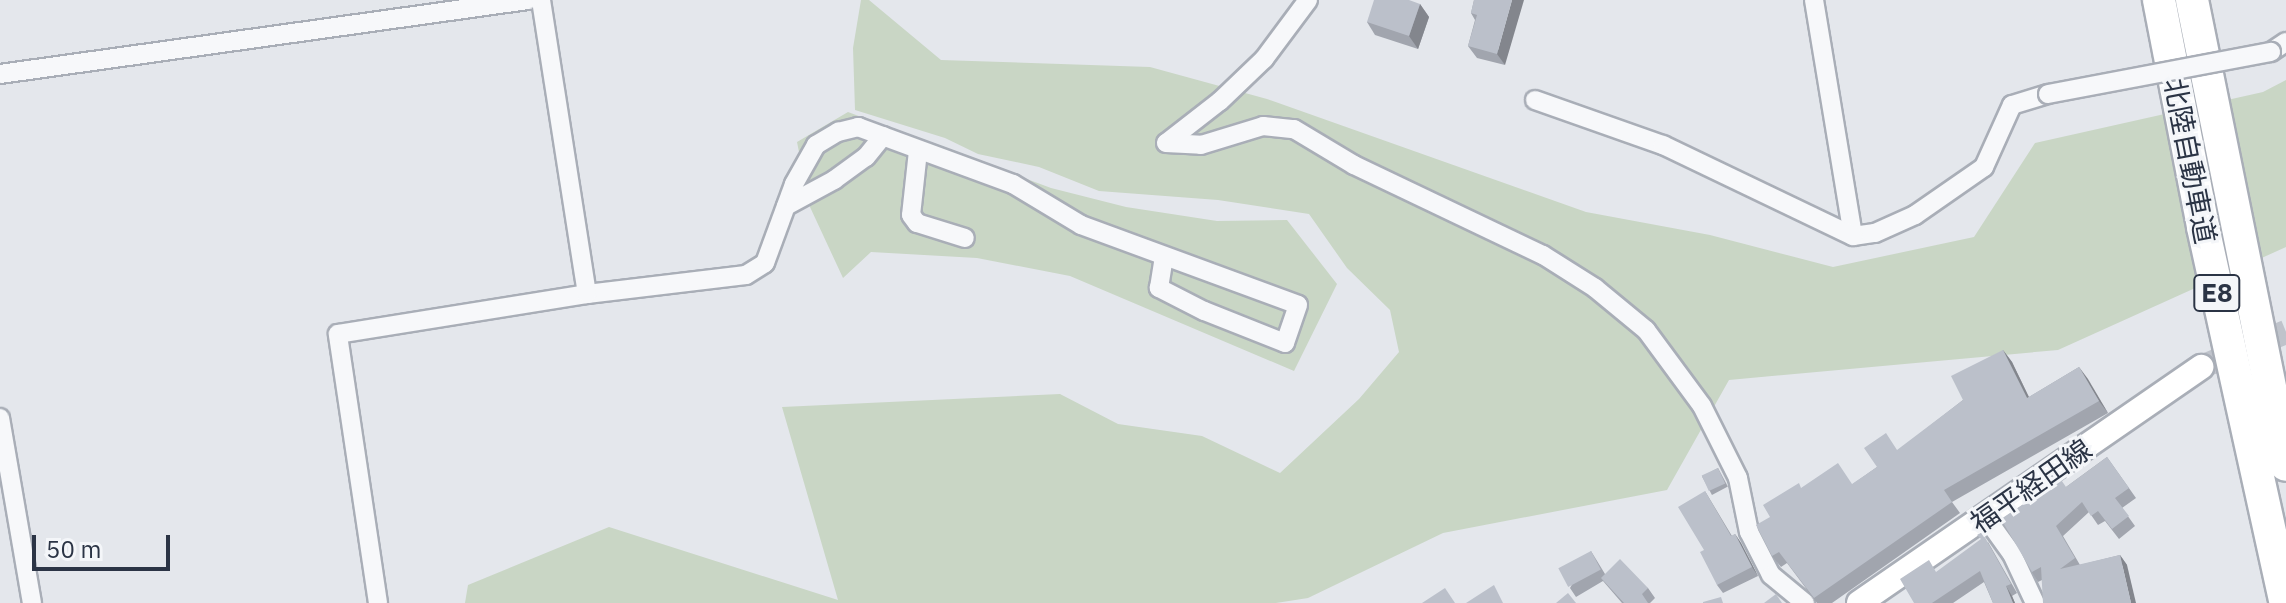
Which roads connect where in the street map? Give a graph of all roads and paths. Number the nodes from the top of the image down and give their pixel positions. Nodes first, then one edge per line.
1 (528, 0) edge
2 (541, 0) edge
3 (1308, 0) edge
4 (1814, 0) edge
5 (2159, 0) edge
6 (2192, 0) edge
7 (2278, 47) edge
8 (0, 74) edge
9 (1535, 100) dead end
10 (883, 136) junction
11 (918, 151) junction
12 (786, 206) junction
13 (1853, 236) junction
14 (965, 238) dead end
15 (1164, 256) junction
16 (587, 294) junction
17 (2201, 367) tunnel mouth
18 (0, 418) edge
19 (2286, 465) edge
20 (1986, 518) junction
21 (2284, 594) edge
22 (32, 603) edge
23 (378, 603) edge
24 (1805, 603) edge
25 (1859, 603) edge
26 (2035, 603) edge

1 - 8 street
2 - 16 street
3 - 24 street
4 - 13 street
5 - 21 highway, 北陸自動車道 / E8
6 - 19 highway, 北陸自動車道 / E8
7 - 13 street, bridge
9 - 13 street
10 - 11 street
10 - 12 street
10 - 12 street
11 - 14 street
11 - 15 street
12 - 16 street
15 - 15 street
16 - 23 street
17 - 20 main road, 福平経田線
18 - 22 street
20 - 25 main road, 福平経田線
20 - 26 street

